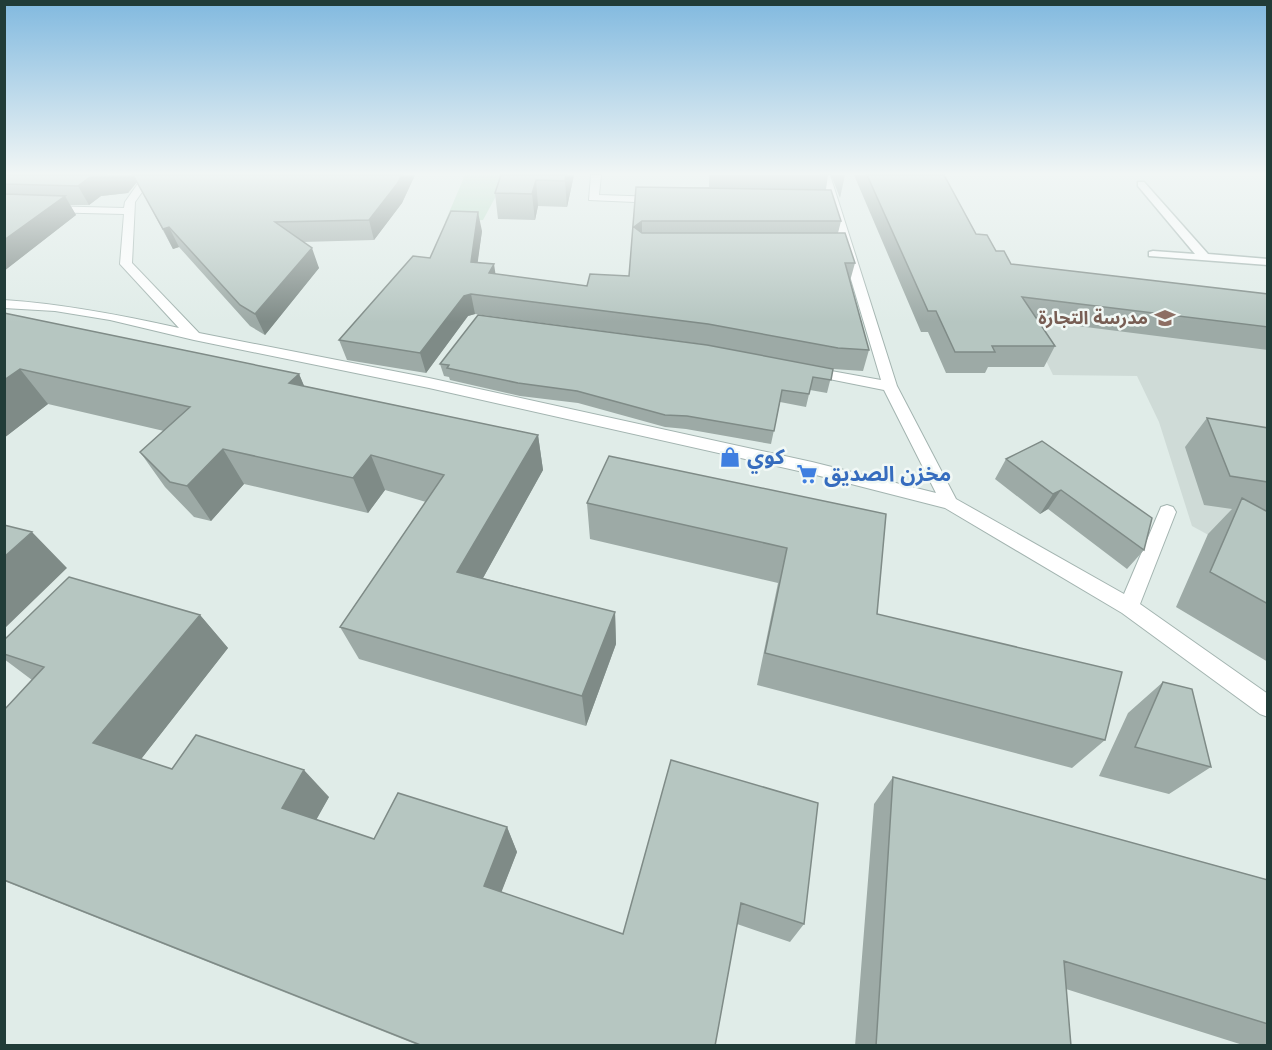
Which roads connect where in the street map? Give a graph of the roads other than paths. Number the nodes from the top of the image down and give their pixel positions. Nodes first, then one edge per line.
1 (128, 224) edge
2 (834, 224) edge
3 (1176, 224) edge
4 (1153, 254) dead end
5 (1204, 257) junction
6 (1268, 262) edge
7 (4, 304) edge
8 (55, 307) junction
9 (38, 320) edge
10 (194, 336) junction
11 (798, 369) edge
12 (890, 386) junction
13 (950, 503) junction
14 (1167, 512) dead end
15 (1129, 607) junction
16 (1268, 707) edge

1 - 10 street
2 - 12 street
3 - 5 lane
4 - 5 lane
5 - 6 lane
7 - 8 street
8 - 9 street
8 - 10 street
10 - 13 street
11 - 12 street
12 - 13 street
13 - 15 street
14 - 15 street
15 - 16 street

